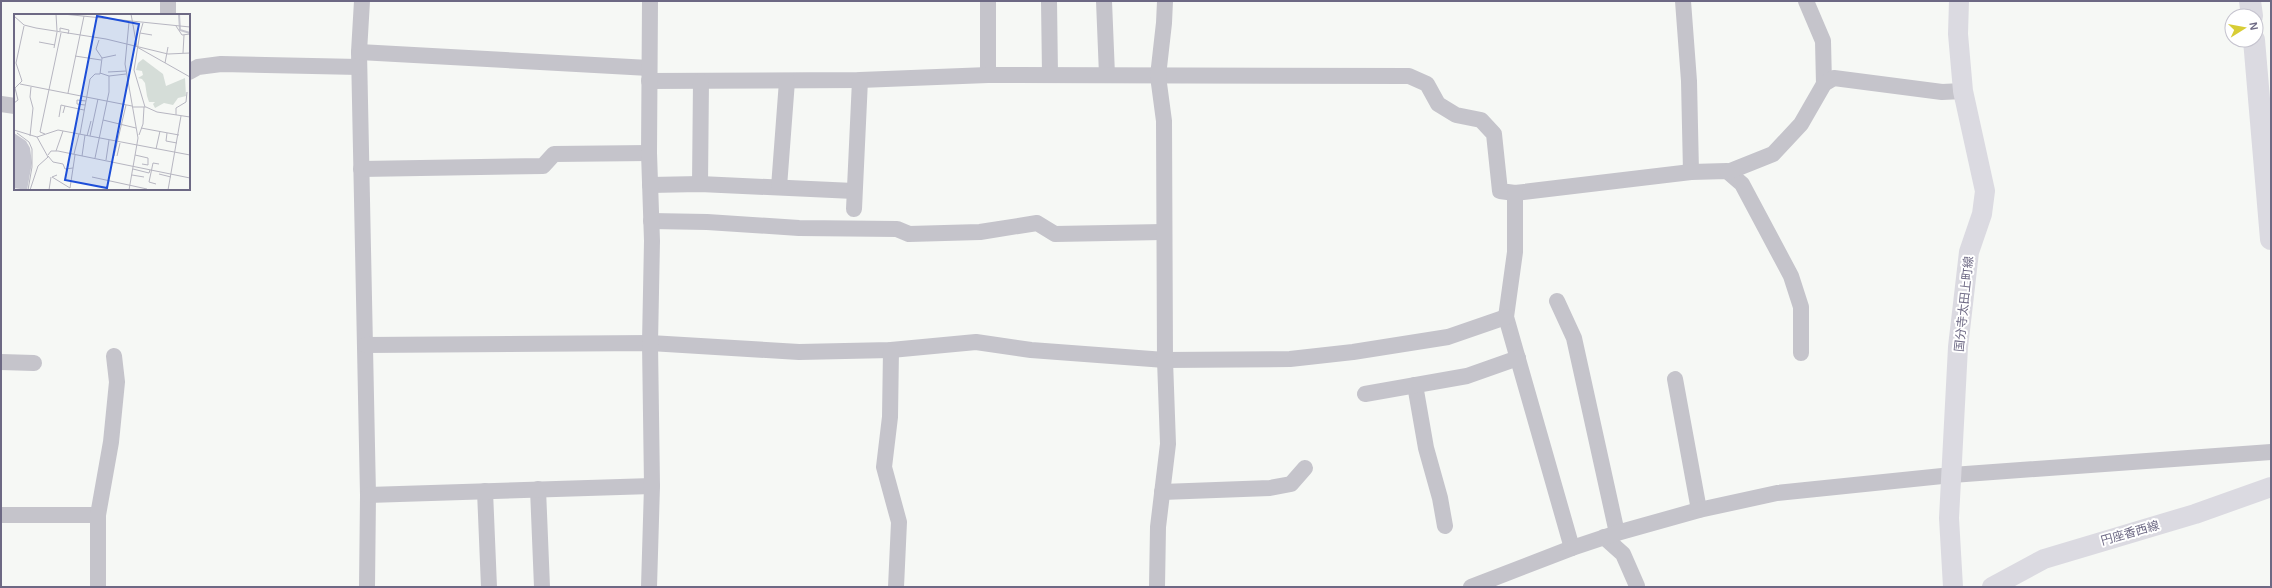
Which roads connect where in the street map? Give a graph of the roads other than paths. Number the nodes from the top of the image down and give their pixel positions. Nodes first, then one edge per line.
1 (168, 1) edge
2 (362, 1) edge
3 (650, 1) edge
4 (988, 1) edge
5 (1049, 1) edge
6 (1104, 1) edge
7 (1165, 1) edge
8 (1683, 1) edge
9 (1806, 1) edge
10 (1959, 1) edge
11 (168, 14) edge
12 (2255, 48) edge
13 (359, 59) junction
14 (190, 71) edge
15 (988, 74) junction
16 (649, 75) junction
17 (1050, 75) junction
18 (1107, 75) junction
19 (1158, 76) junction
20 (860, 80) junction
21 (701, 81) junction
22 (787, 81) junction
23 (1824, 84) junction
24 (1963, 91) junction
25 (1, 104) edge
26 (14, 106) edge
27 (648, 153) junction
28 (361, 169) junction
29 (1691, 172) junction
30 (1728, 172) junction
31 (700, 184) junction
32 (650, 185) junction
33 (779, 187) junction
34 (854, 191) junction
35 (1515, 193) junction
36 (854, 209) dead end
37 (651, 221) junction
38 (1163, 232) junction
39 (2271, 239) edge
40 (1557, 301) dead end
41 (1506, 317) junction
42 (650, 343) junction
43 (365, 345) junction
44 (891, 350) junction
45 (1801, 354) dead end
46 (114, 356) dead end
47 (1518, 358) junction
48 (1165, 360) junction
49 (1, 362) edge
50 (34, 363) dead end
51 (1675, 379) dead end
52 (1415, 385) junction
53 (1365, 394) dead end
54 (2271, 452) edge
55 (1305, 468) dead end
56 (1952, 475) junction
57 (652, 486) junction
58 (2271, 487) edge
59 (538, 489) junction
60 (485, 491) junction
61 (1162, 492) junction
62 (368, 495) junction
63 (1699, 510) junction
64 (98, 515) junction
65 (1, 516) edge
66 (1445, 526) dead end
67 (1611, 535) junction
68 (1572, 548) junction
69 (1637, 586) dead end
70 (98, 587) edge
71 (367, 587) edge
72 (489, 587) edge
73 (542, 587) edge
74 (649, 587) edge
75 (896, 587) edge
76 (1157, 587) edge
77 (1471, 587) edge
78 (1953, 587) edge
79 (1992, 587) edge

1 - 11 street
2 - 13 street
3 - 16 street
4 - 15 street
5 - 17 street
6 - 18 street
7 - 19 street
8 - 29 street
9 - 23 street
10 - 24 main road, 国分寺太田上町線
12 - 39 highway
13 - 14 street
13 - 16 street
13 - 28 street
15 - 17 street
15 - 20 street
16 - 21 street
16 - 27 street
17 - 18 street
18 - 19 street
19 - 35 street
19 - 38 street
20 - 22 street
20 - 34 street
21 - 22 street
21 - 31 street
22 - 33 street
23 - 24 street
23 - 30 street
24 - 56 main road, 国分寺太田上町線
25 - 26 street
27 - 28 street
27 - 32 street
28 - 43 street
29 - 30 street
29 - 35 street
30 - 45 street
31 - 32 street
31 - 33 street
32 - 37 street
33 - 34 street
34 - 36 street
35 - 41 street
37 - 38 street
37 - 42 street
38 - 48 street
40 - 67 street
41 - 47 street
41 - 48 street
42 - 43 street
42 - 44 street
42 - 57 street
43 - 62 street
44 - 48 street
44 - 75 street
46 - 64 street
47 - 52 street
47 - 68 street
48 - 61 street
49 - 50 street
51 - 63 street
52 - 53 street
52 - 66 street
54 - 56 street
55 - 61 street
56 - 63 street
56 - 78 main road, 国分寺太田上町線
57 - 59 street
57 - 74 street
58 - 79 main road, 円座香西線
59 - 60 street
59 - 73 street
60 - 62 street
60 - 72 street
61 - 76 street
62 - 71 street
63 - 67 street
64 - 65 street
64 - 70 street
67 - 68 street
67 - 69 street
68 - 77 street

